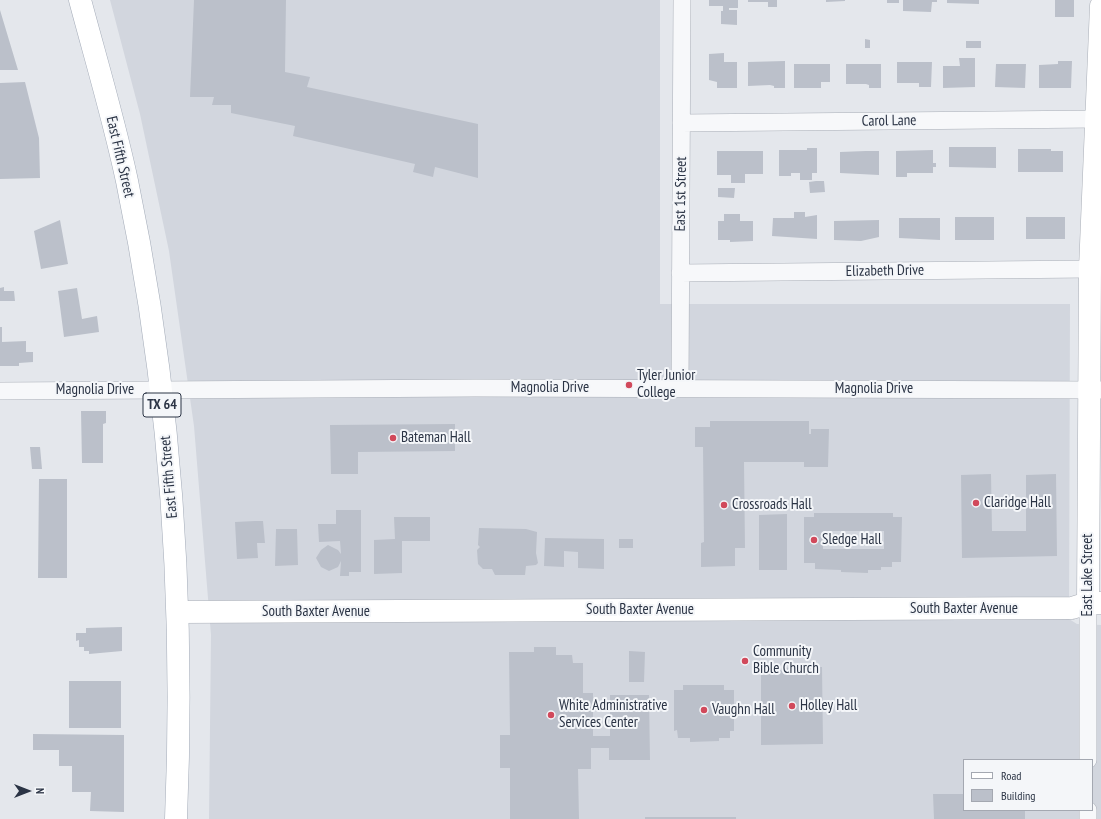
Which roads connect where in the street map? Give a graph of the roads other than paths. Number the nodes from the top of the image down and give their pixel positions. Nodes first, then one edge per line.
1 (80, 0) edge
2 (682, 0) edge
3 (1101, 6) edge
4 (1097, 119) junction
5 (681, 123) junction
6 (1090, 269) junction
7 (680, 273) junction
8 (680, 388) junction
9 (0, 390) edge
10 (160, 390) junction
11 (1096, 390) edge
12 (1095, 603) edge
13 (178, 612) junction
14 (1088, 759) edge
15 (176, 819) edge

1 - 10 street, East Fifth Street / TX 64
2 - 5 street, East 1st Street
3 - 4 street, East Lake Street
4 - 5 street, Carol Lane
4 - 6 street, East Lake Street
5 - 7 street, East 1st Street
6 - 7 street, Elizabeth Drive
6 - 11 street, East Lake Street
7 - 8 street, East 1st Street
8 - 10 street, Magnolia Drive
8 - 11 street, Magnolia Drive
9 - 10 street, Magnolia Drive
10 - 13 street, East Fifth Street / TX 64
11 - 12 street, East Lake Street
12 - 13 street, South Baxter Avenue
12 - 14 street, East Lake Street
13 - 15 street, East Fifth Street / TX 64

